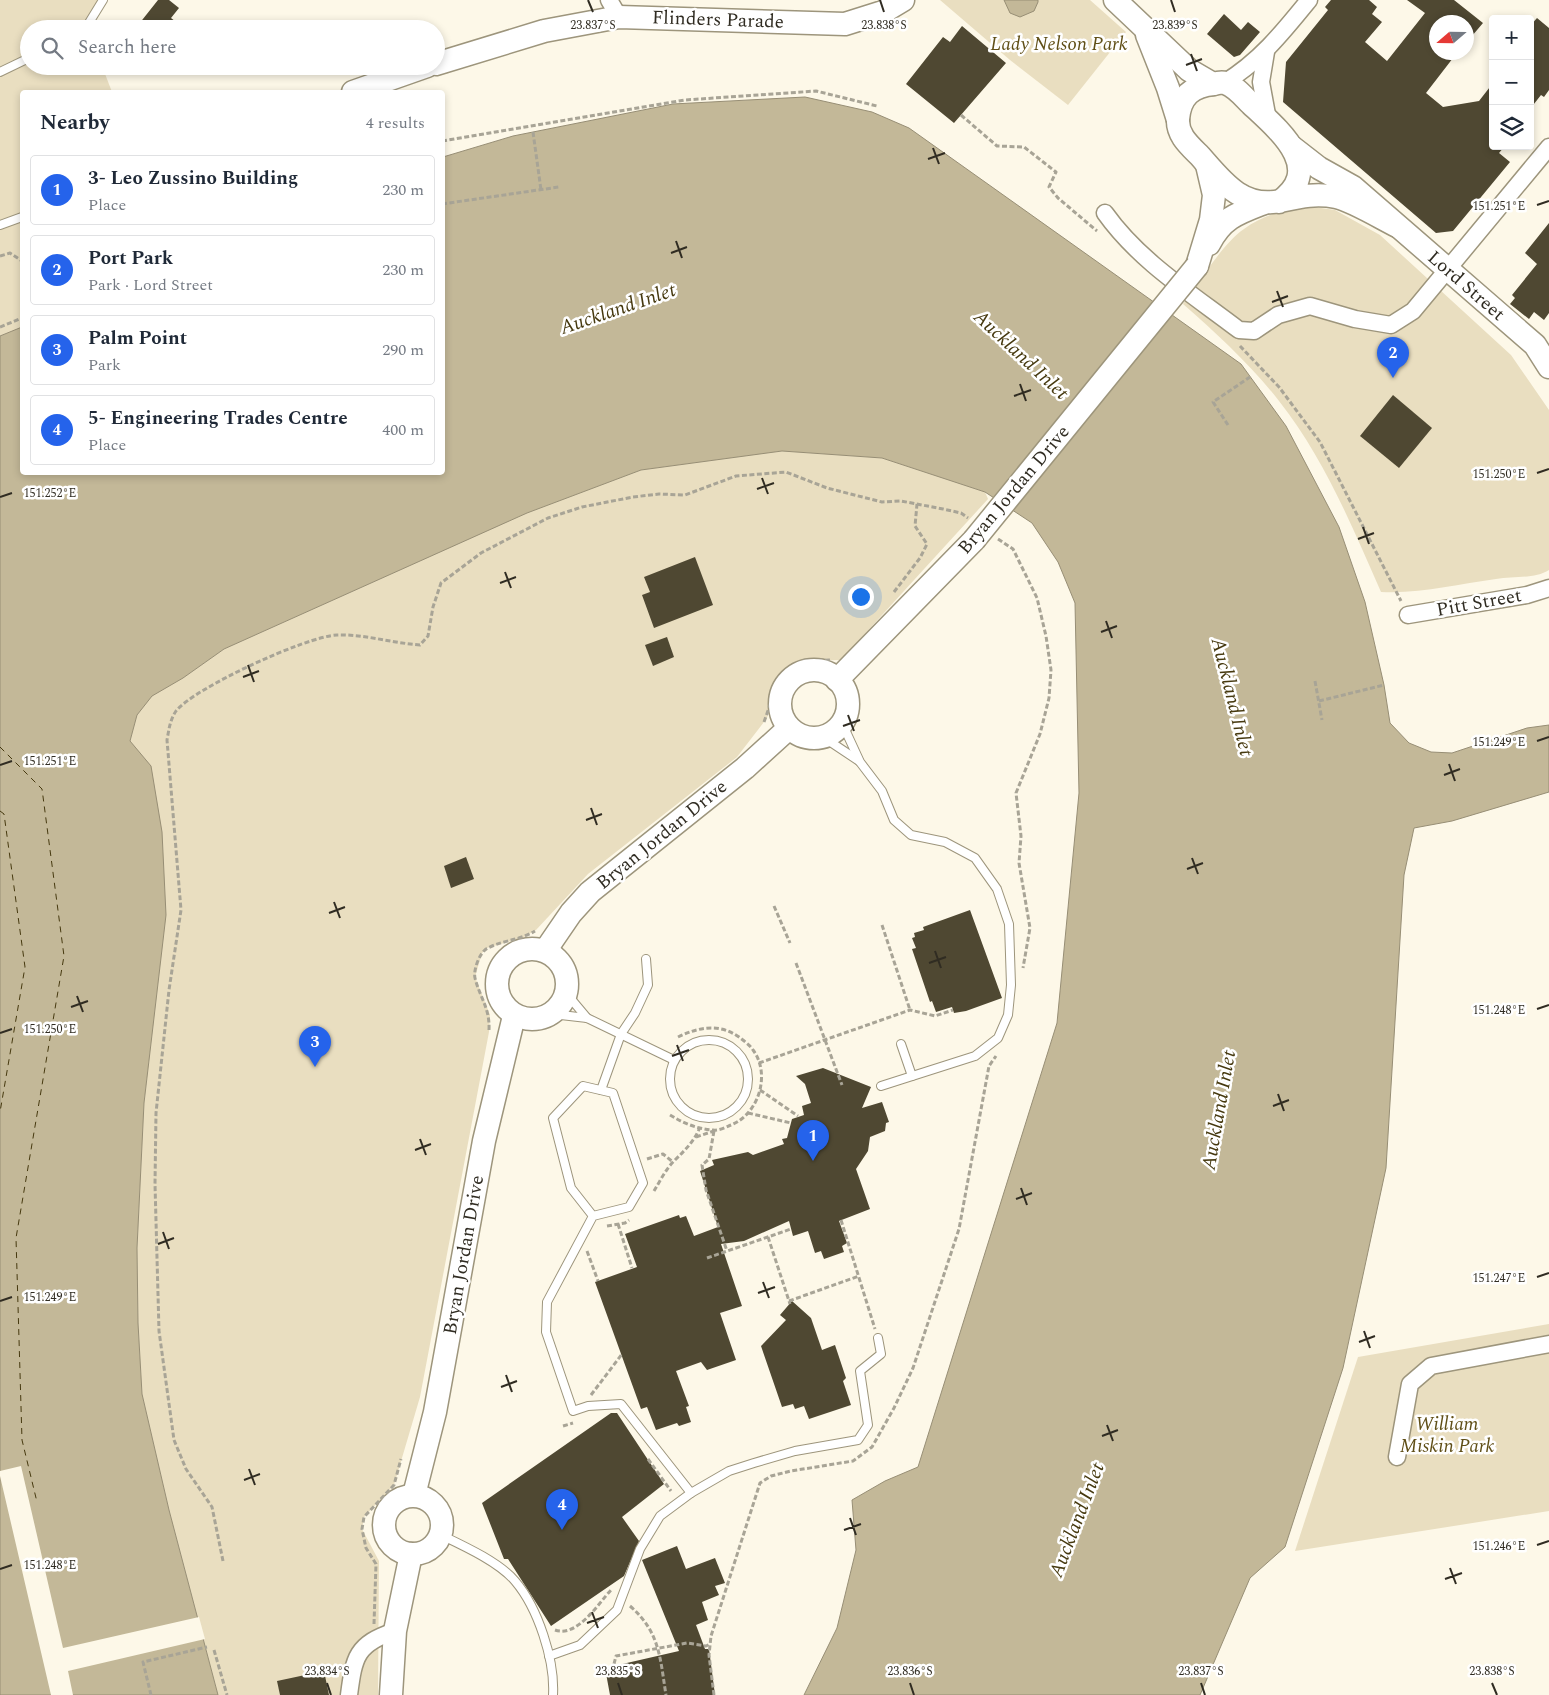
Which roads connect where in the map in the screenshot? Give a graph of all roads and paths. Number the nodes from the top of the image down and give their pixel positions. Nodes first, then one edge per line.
1 (103, 0) edge
2 (903, 0) edge
3 (1115, 0) edge
4 (1308, 0) edge
5 (614, 9) edge
6 (91, 20) edge
7 (1145, 30) junction
8 (1266, 52) junction
9 (445, 61) edge
10 (20, 62) edge
11 (0, 72) edge
12 (403, 75) edge
13 (1219, 83) junction
14 (363, 90) edge
15 (877, 106) dead end
16 (961, 116) dead end
17 (1178, 120) junction
18 (1268, 120) junction
19 (533, 132) dead end
20 (445, 140) edge
21 (1291, 146) junction
22 (1549, 147) edge
23 (1206, 164) junction
24 (559, 187) dead end
25 (541, 190) junction
26 (1271, 203) junction
27 (445, 204) edge
28 (1106, 213) dead end
29 (20, 218) edge
30 (0, 226) edge
31 (1397, 226) junction
32 (1101, 235) dead end
33 (0, 256) edge
34 (20, 260) edge
35 (1197, 266) junction
36 (1448, 270) junction
37 (20, 319) edge
38 (0, 327) edge
39 (1238, 344) dead end
40 (1542, 349) edge
41 (1549, 367) edge
42 (1250, 377) dead end
43 (1228, 425) dead end
44 (917, 504) junction
45 (980, 532) junction
46 (1549, 588) edge
47 (890, 597) dead end
48 (1408, 616) joint
49 (835, 670) junction
50 (1315, 681) dead end
51 (1384, 685) dead end
52 (1319, 701) junction
53 (1322, 720) dead end
54 (842, 723) junction
55 (761, 726) dead end
56 (789, 728) junction
57 (823, 737) junction
58 (860, 762) junction
59 (774, 906) dead end
60 (882, 925) dead end
61 (536, 930) dead end
62 (790, 943) dead end
63 (545, 952) junction
64 (646, 959) dead end
65 (796, 963) dead end
66 (1022, 977) dead end
67 (566, 993) junction
68 (910, 1010) junction
69 (953, 1010) dead end
70 (552, 1014) junction
71 (514, 1016) junction
72 (587, 1018) junction
73 (489, 1032) dead end
74 (621, 1034) junction
75 (678, 1037) dead end
76 (825, 1040) junction
77 (901, 1044) dead end
78 (999, 1050) dead end
79 (674, 1060) junction
80 (759, 1063) junction
81 (912, 1076) junction
82 (842, 1085) dead end
83 (881, 1086) dead end
84 (601, 1090) junction
85 (760, 1090) junction
86 (748, 1113) junction
87 (670, 1115) dead end
88 (798, 1116) dead end
89 (791, 1123) dead end
90 (714, 1131) junction
91 (696, 1137) dead end
92 (647, 1159) dead end
93 (672, 1162) dead end
94 (593, 1216) junction
95 (841, 1220) dead end
96 (618, 1224) dead end
97 (791, 1229) dead end
98 (768, 1237) junction
99 (727, 1251) junction
100 (707, 1258) dead end
101 (632, 1268) dead end
102 (859, 1276) junction
103 (878, 1338) joint
104 (1549, 1344) edge
105 (622, 1354) dead end
106 (594, 1406) junction
107 (564, 1426) dead end
108 (404, 1450) dead end
109 (644, 1454) dead end
110 (1397, 1458) dead end
111 (682, 1481) junction
112 (671, 1491) junction
113 (690, 1493) junction
114 (414, 1495) junction
115 (664, 1497) dead end
116 (441, 1535) junction
117 (411, 1554) junction
118 (222, 1561) dead end
119 (624, 1589) junction
120 (552, 1627) dead end
121 (394, 1631) junction
122 (374, 1638) junction
123 (706, 1646) junction
124 (207, 1648) dead end
125 (659, 1649) junction
126 (214, 1650) dead end
127 (549, 1656) junction
128 (614, 1664) dead end
129 (151, 1695) edge
130 (227, 1695) edge
131 (349, 1695) edge
132 (391, 1695) edge
133 (553, 1695) edge
134 (666, 1695) edge
135 (714, 1695) edge

1 - 6 lane
2 - 5 main road, Flinders Parade
3 - 7 main road
4 - 8 street
5 - 9 main road, Flinders Parade
7 - 13 main road
7 - 17 main road
8 - 13 street
8 - 18 street
10 - 11 lane
12 - 14 main road
13 - 17 main road
13 - 18 main road
15 - 20 path
16 - 32 path
17 - 23 main road
18 - 21 main road
19 - 25 path
21 - 26 main road
21 - 31 main road, Lord Street
22 - 36 street
23 - 26 main road
23 - 35 main road, Bryan Jordan Drive
24 - 25 path
25 - 27 path
26 - 31 main road, Lord Street
26 - 35 main road, Bryan Jordan Drive
28 - 36 street
29 - 30 lane
31 - 36 main road, Lord Street
33 - 34 path
35 - 45 main road, Bryan Jordan Drive, bridge
36 - 40 main road, Lord Street
37 - 38 path
39 - 48 path
40 - 41 main road, Lord Street
42 - 43 path
44 - 45 path
44 - 47 path
44 - 118 path
45 - 49 main road, Bryan Jordan Drive
45 - 66 path
46 - 48 street, Pitt Street
49 - 54 main road
49 - 55 path
49 - 56 main road
50 - 52 path
51 - 52 path
52 - 53 path
54 - 57 main road
54 - 58 lane
56 - 57 main road
56 - 63 main road, Bryan Jordan Drive
57 - 58 lane
58 - 81 lane
59 - 62 path
60 - 68 path
61 - 73 path
63 - 67 main road
63 - 71 main road
64 - 74 lane
65 - 76 path
67 - 70 main road
67 - 72 lane
68 - 69 path
68 - 76 path
70 - 71 main road
70 - 72 lane
71 - 114 main road, Bryan Jordan Drive
72 - 74 lane
74 - 79 lane
74 - 84 lane
75 - 80 path
76 - 80 path
76 - 82 path
77 - 81 lane
78 - 123 path
79 - 79 lane
80 - 85 path
81 - 83 lane
84 - 94 lane
84 - 94 lane
85 - 86 path
85 - 88 path
86 - 89 path
86 - 90 path
87 - 90 path
90 - 91 path
90 - 99 path
92 - 93 path
94 - 106 lane
95 - 102 path
96 - 101 path
97 - 98 path
98 - 99 path
98 - 102 path
99 - 100 path
102 - 103 path
103 - 113 lane
104 - 110 street
105 - 106 path
106 - 107 path
106 - 111 lane
108 - 122 path
109 - 112 path
111 - 112 path
111 - 113 lane
112 - 115 path
113 - 119 lane
114 - 116 main road
114 - 117 main road
116 - 117 main road
116 - 127 lane
117 - 121 main road
119 - 120 path
119 - 125 path
119 - 127 lane
121 - 122 street
121 - 132 main road
122 - 131 street
123 - 125 path
123 - 135 path
124 - 129 path
125 - 128 path
125 - 134 path
126 - 130 path
127 - 133 lane

